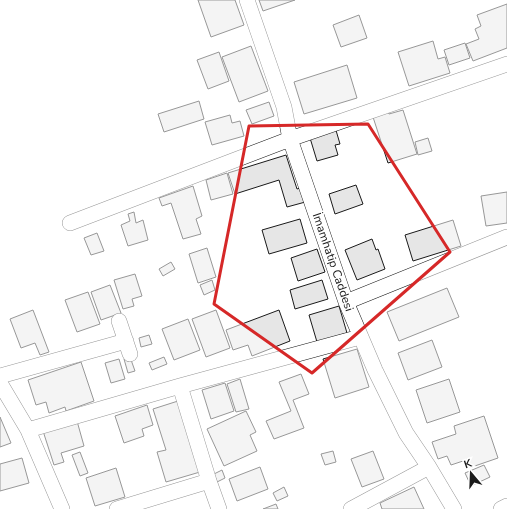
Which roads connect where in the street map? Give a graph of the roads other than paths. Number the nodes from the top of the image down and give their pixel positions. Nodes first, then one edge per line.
1 (247, 0) edge
2 (507, 64) edge
3 (290, 139) junction
4 (70, 223) dead end
5 (507, 237) edge
6 (346, 302) junction
7 (119, 321) dead end
8 (360, 337) junction
9 (0, 376) edge
10 (0, 384) edge
11 (180, 386) junction
12 (28, 430) junction
13 (429, 468) junction
14 (209, 481) junction
15 (507, 506) edge
16 (62, 509) edge
17 (116, 509) edge
18 (219, 509) edge
19 (351, 509) edge
20 (454, 509) edge
21 (501, 509) edge

1 - 3 street, İmamhatip Caddesi
2 - 3 street
3 - 4 street
3 - 6 street, İmamhatip Caddesi
5 - 6 street
6 - 8 street, İmamhatip Caddesi
7 - 9 street
8 - 11 street
8 - 13 street, İmamhatip Caddesi
10 - 12 street
11 - 12 street
11 - 14 street
12 - 16 street
13 - 19 street
13 - 20 street, İmamhatip Caddesi
14 - 17 street
14 - 18 street
15 - 21 street

